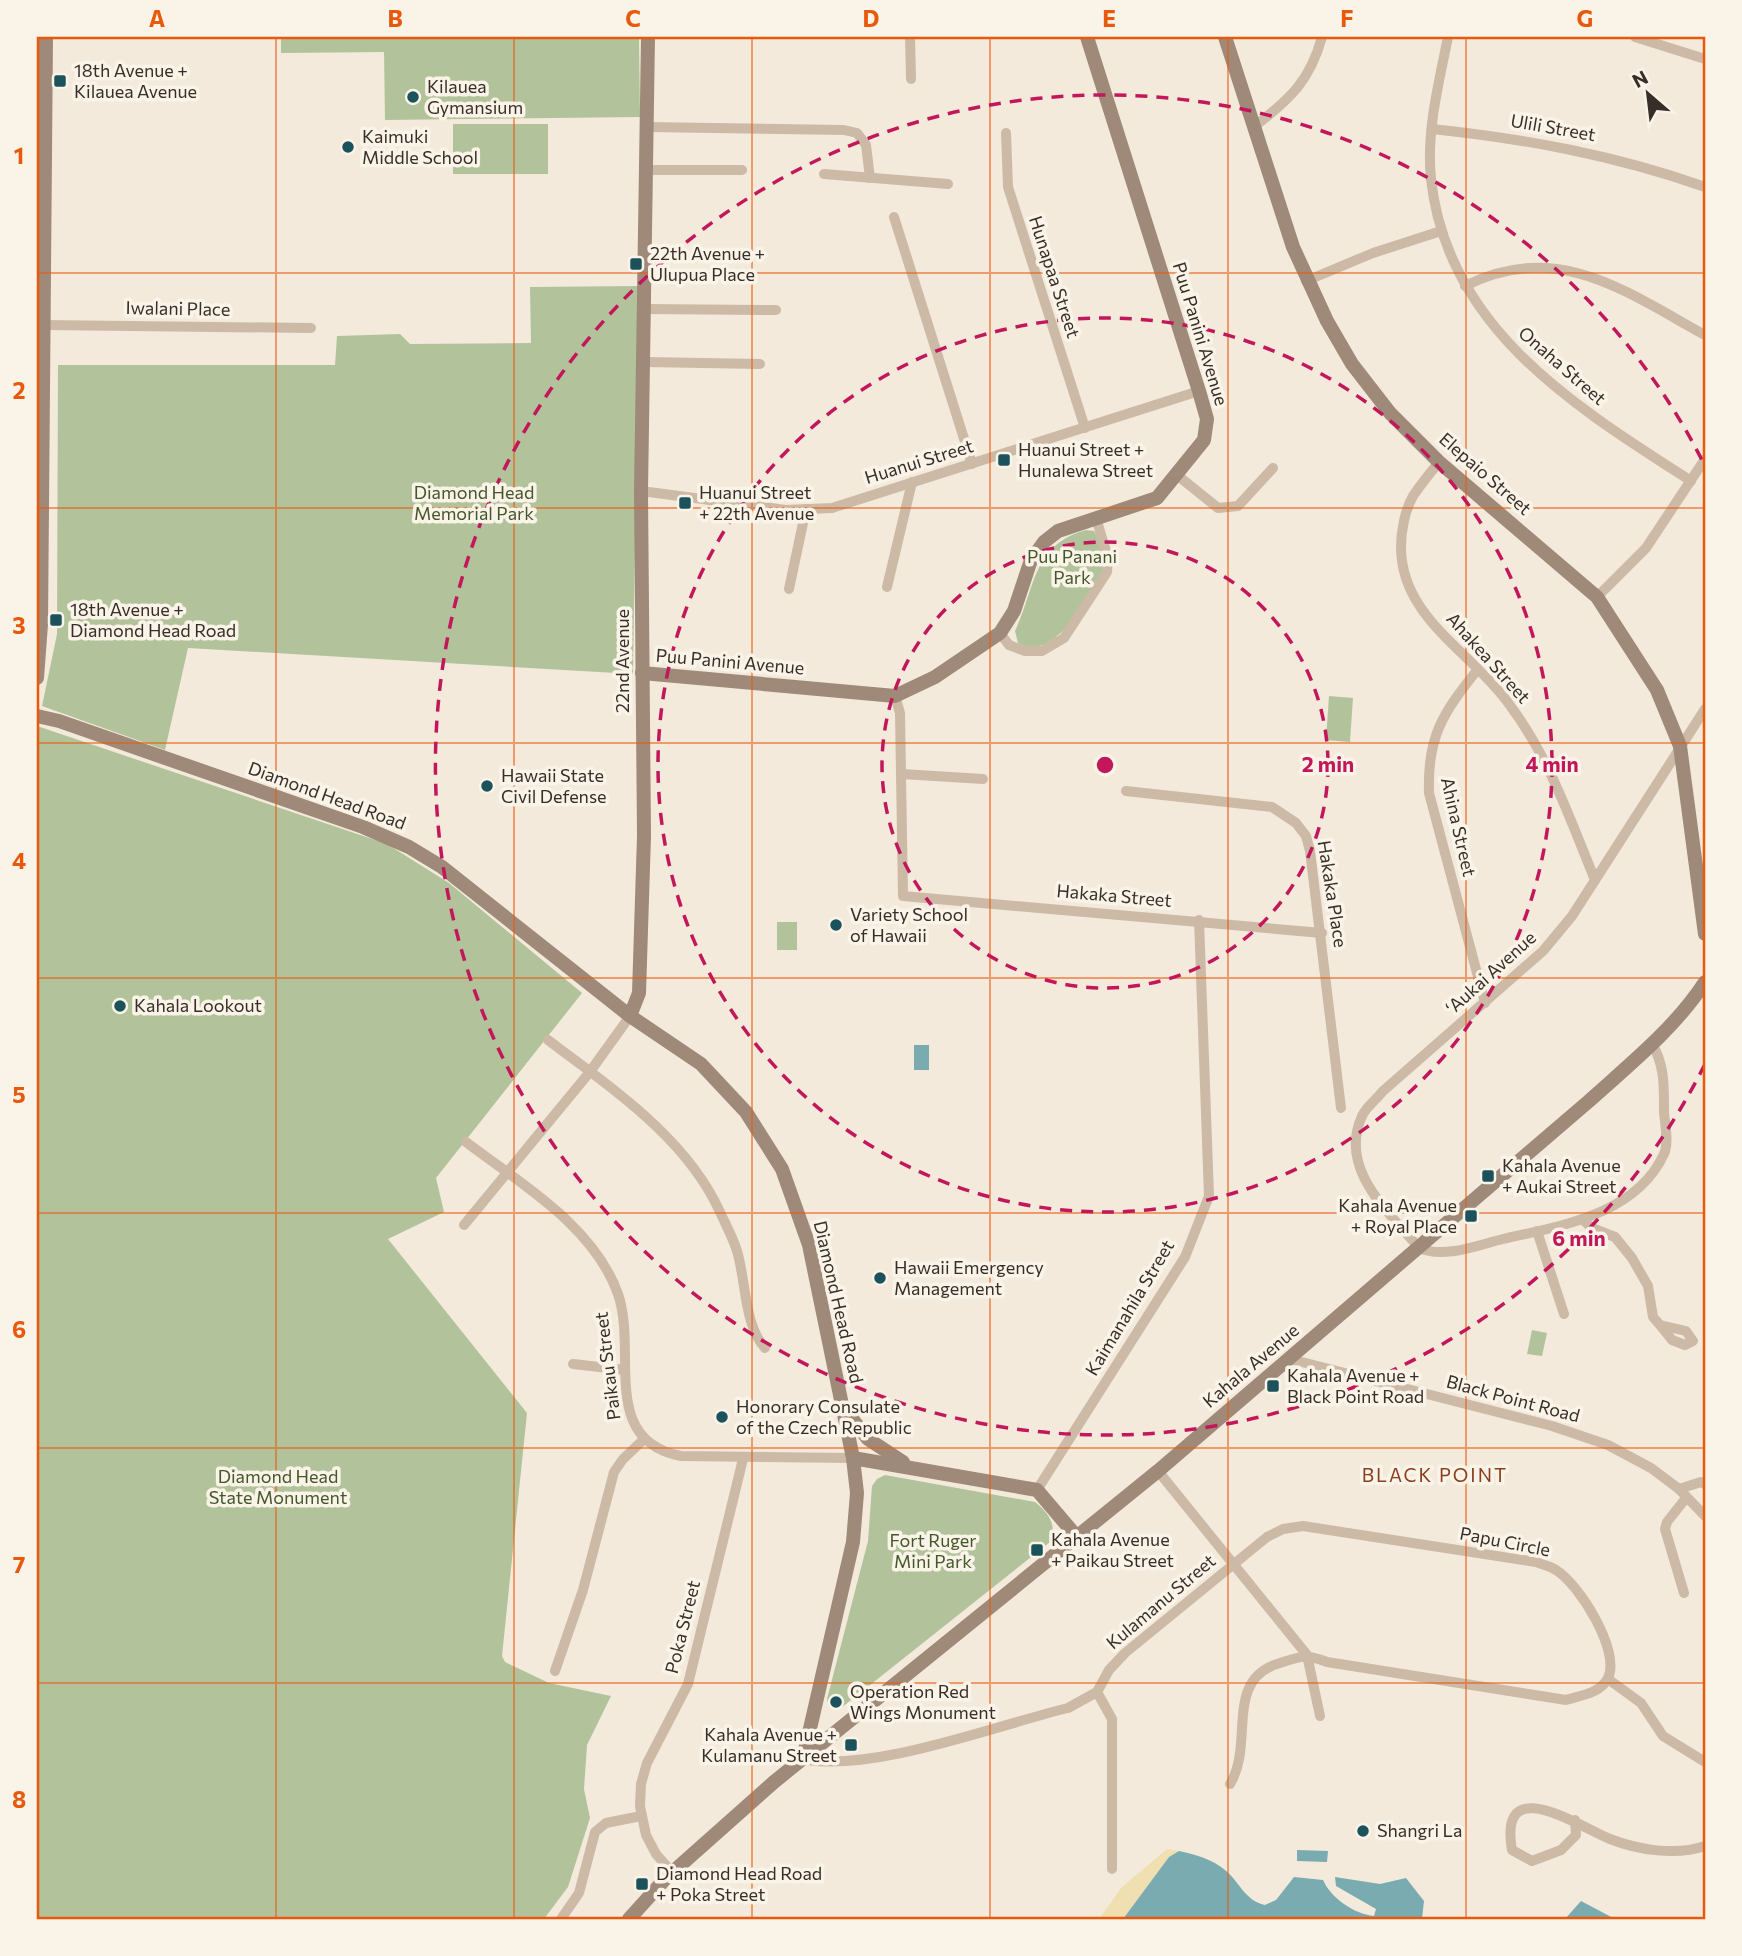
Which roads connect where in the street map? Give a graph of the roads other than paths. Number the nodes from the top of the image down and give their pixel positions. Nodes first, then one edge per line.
1 (46, 37) edge
2 (648, 37) edge
3 (910, 37) edge
4 (1087, 37) edge
5 (1225, 37) edge
6 (1322, 37) edge
7 (1448, 37) edge
8 (1635, 37) edge
9 (1705, 59) edge
10 (911, 79) dead end
11 (1255, 126) junction
12 (647, 127) junction
13 (1432, 129) junction
14 (1006, 133) dead end
15 (646, 170) junction
16 (742, 170) dead end
17 (824, 174) dead end
18 (870, 178) junction
19 (948, 184) dead end
20 (1705, 187) edge
21 (894, 217) dead end
22 (1441, 231) junction
23 (1306, 281) junction
24 (1465, 286) junction
25 (644, 309) junction
26 (776, 310) dead end
27 (44, 325) junction
28 (311, 328) dead end
29 (1705, 335) edge
30 (645, 362) junction
31 (760, 364) dead end
32 (1199, 391) junction
33 (1085, 428) junction
34 (1705, 459) edge
35 (1439, 462) junction
36 (972, 464) junction
37 (1273, 468) dead end
38 (1177, 475) junction
39 (1691, 481) junction
40 (912, 482) junction
41 (641, 491) junction
42 (806, 509) junction
43 (1096, 518) junction
44 (887, 587) dead end
45 (789, 589) dead end
46 (1597, 597) junction
47 (1000, 633) junction
48 (1478, 669) junction
49 (642, 673) junction
50 (37, 678) edge
51 (895, 696) junction
52 (1705, 709) edge
53 (37, 716) edge
54 (1680, 746) junction
55 (902, 774) junction
56 (983, 779) dead end
57 (1126, 791) dead end
58 (1595, 880) junction
59 (1199, 920) junction
60 (1322, 933) junction
61 (1705, 934) edge
62 (1705, 982) edge
63 (1485, 1003) junction
64 (631, 1016) junction
65 (548, 1040) dead end
66 (1652, 1044) junction
67 (589, 1073) junction
68 (1341, 1108) dead end
69 (466, 1142) dead end
70 (507, 1173) junction
71 (1582, 1219) junction
72 (464, 1225) dead end
73 (1537, 1231) junction
74 (1419, 1248) junction
75 (1564, 1314) dead end
76 (1660, 1325) dead end
77 (765, 1348) dead end
78 (1290, 1359) junction
79 (573, 1364) dead end
80 (625, 1370) junction
81 (842, 1405) junction
82 (643, 1440) junction
83 (853, 1458) junction
84 (743, 1459) junction
85 (910, 1466) junction
86 (1158, 1471) junction
87 (1705, 1484) edge
88 (1037, 1490) junction
89 (1682, 1493) junction
90 (1705, 1516) edge
91 (1077, 1537) junction
92 (1231, 1564) junction
93 (1684, 1593) dead end
94 (1307, 1655) junction
95 (555, 1671) dead end
96 (1608, 1679) junction
97 (1097, 1692) junction
98 (1320, 1716) dead end
99 (803, 1759) junction
100 (1705, 1762) edge
101 (1230, 1784) dead end
102 (641, 1816) junction
103 (1575, 1821) junction
104 (1610, 1839) junction
105 (1572, 1842) junction
106 (1705, 1846) edge
107 (1112, 1869) dead end
108 (672, 1872) junction
109 (561, 1919) edge
110 (629, 1919) edge

1 - 27 street
2 - 12 street, 22nd Avenue
3 - 10 street
4 - 32 street, Puu Panini Avenue
5 - 11 street, Elepaio Street
6 - 11 street
7 - 13 street, Onaha Street
8 - 9 street
11 - 23 street, Elepaio Street
12 - 15 street, 22nd Avenue
12 - 18 street
13 - 20 street, Ulili Street
13 - 22 street, Onaha Street
14 - 33 street, Hunapaa Street
15 - 16 street
15 - 25 street, 22nd Avenue
17 - 18 street
18 - 19 street
21 - 36 street
22 - 23 street
22 - 24 street, Onaha Street
23 - 35 street, Elepaio Street
24 - 29 street
24 - 39 street, Onaha Street
25 - 26 street
25 - 30 street, 22nd Avenue
27 - 28 street, Iwalani Place
27 - 50 street
30 - 31 street
30 - 41 street, 22nd Avenue
32 - 33 street, Huanui Street
32 - 38 street, Puu Panini Avenue
33 - 36 street, Huanui Street
34 - 39 street
35 - 46 street, Elepaio Street
35 - 48 street, Ahakea Street
36 - 40 street, Huanui Street
37 - 38 street
38 - 43 street, Puu Panini Avenue
39 - 46 street
40 - 42 street, Huanui Street
40 - 44 street
41 - 42 street, Huanui Street
41 - 49 street, 22nd Avenue
42 - 45 street
43 - 47 street, Puu Panini Avenue
43 - 47 street
46 - 54 street, Elepaio Street
47 - 51 street, Puu Panini Avenue
48 - 58 street, Ahakea Street
48 - 63 street, Ahina Street
49 - 51 street, Puu Panini Avenue
49 - 64 street, 22nd Avenue
51 - 55 street
52 - 54 street, ʻAukai Avenue
53 - 64 street, Diamond Head Road
54 - 58 street, ʻAukai Avenue
54 - 61 street, Elepaio Street
55 - 56 street
55 - 59 street, Hakaka Street
57 - 60 street, Hakaka Place
58 - 63 street, ʻAukai Avenue
59 - 60 street, Hakaka Street
59 - 88 street, Kaimanahila Street
60 - 68 street, Hakaka Place
62 - 66 street, Kahala Avenue
63 - 74 street, ʻAukai Avenue
64 - 67 street, 22nd Avenue
64 - 81 street, Diamond Head Road
65 - 67 street
66 - 71 street
66 - 74 street, Kahala Avenue
67 - 70 street, 22nd Avenue
67 - 77 street
69 - 70 street, Paikau Street
70 - 72 street, 22nd Avenue
70 - 80 street, Paikau Street
71 - 73 street
71 - 76 street
73 - 74 street
73 - 75 street
74 - 78 street, Kahala Avenue
78 - 86 street, Kahala Avenue
78 - 89 street, Black Point Road
79 - 80 street
80 - 82 street, Paikau Street
81 - 83 street, Diamond Head Road
81 - 85 street
82 - 84 street
82 - 95 street
83 - 84 street
83 - 85 street
83 - 99 street, Diamond Head Road
84 - 102 street, Poka Street
85 - 88 street
86 - 91 street, Kahala Avenue
86 - 92 street
87 - 89 street
88 - 91 street
89 - 90 street, Black Point Road
89 - 93 street
91 - 99 street, Kahala Avenue
92 - 94 street
92 - 96 street, Papu Circle
92 - 97 street, Kulamanu Street
94 - 96 street
94 - 98 street
94 - 101 street
96 - 100 street
97 - 99 street, Kulamanu Street
97 - 107 street
99 - 108 street
102 - 108 street, Poka Street
102 - 109 street
103 - 104 street
103 - 105 street
103 - 105 street
104 - 105 street
104 - 106 street
108 - 110 street

